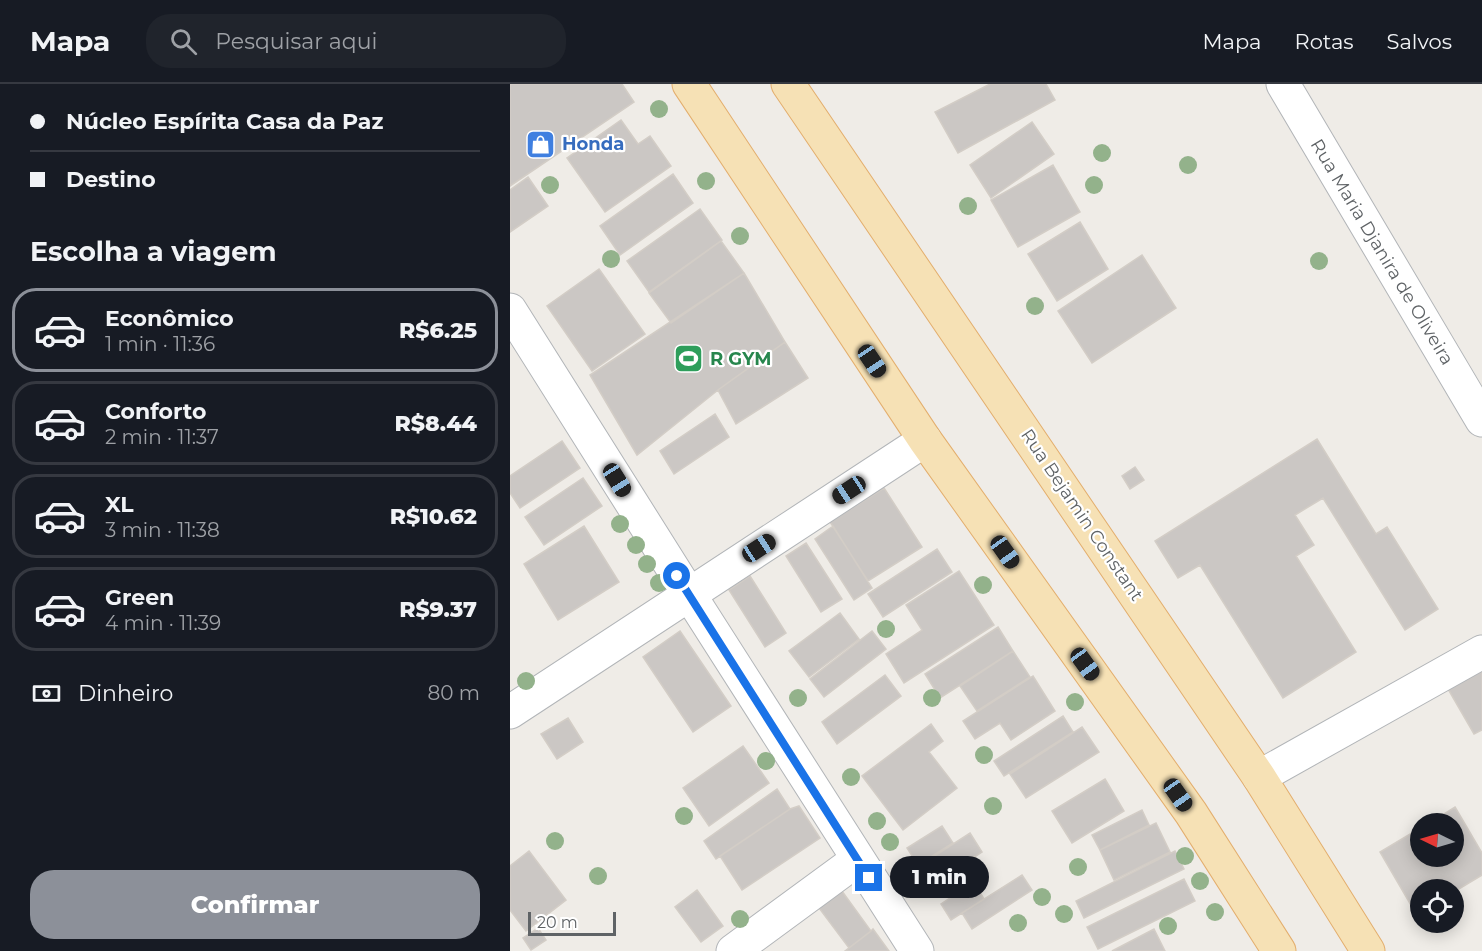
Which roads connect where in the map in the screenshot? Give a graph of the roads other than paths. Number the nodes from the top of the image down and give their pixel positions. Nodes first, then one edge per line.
1 (689, 84) edge
2 (788, 84) edge
3 (1283, 84) edge
4 (510, 309) edge
5 (1482, 420) edge
6 (925, 440) junction
7 (689, 594) junction
8 (1482, 652) edge
9 (510, 712) edge
10 (1259, 777) junction
11 (857, 860) junction
12 (733, 951) edge
13 (917, 951) edge
14 (1279, 951) edge
15 (1368, 951) edge

1 - 6 main road
2 - 10 main road, Rua Bejamin Constant
3 - 5 street, Rua Maria Djanira de Oliveira
4 - 7 street
6 - 7 street
6 - 14 main road
7 - 9 street
7 - 11 street
8 - 10 street
10 - 15 main road, Rua Bejamin Constant
11 - 12 street
11 - 13 street

